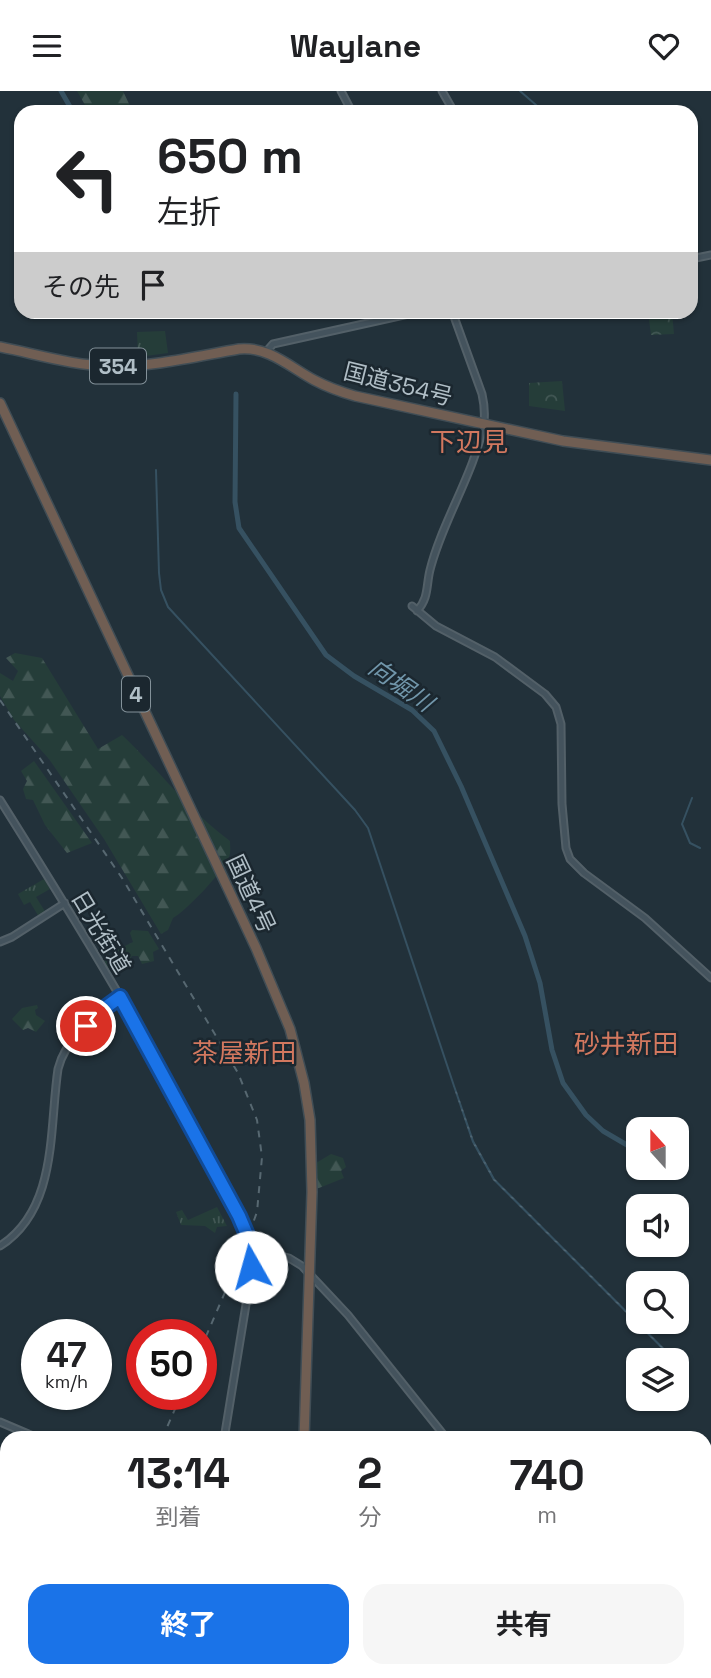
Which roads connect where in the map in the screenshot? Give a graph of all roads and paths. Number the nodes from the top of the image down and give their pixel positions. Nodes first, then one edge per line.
1 (386, 319) edge
2 (455, 319) edge
3 (0, 347) edge
4 (266, 352) junction
5 (0, 403) edge
6 (483, 425) junction
7 (711, 460) edge
8 (0, 800) edge
9 (65, 903) junction
10 (0, 942) edge
11 (711, 978) edge
12 (120, 997) junction
13 (0, 1246) edge
14 (253, 1249) junction
15 (310, 1275) junction
16 (0, 1422) edge
17 (21, 1431) edge
18 (226, 1431) edge
19 (304, 1431) edge
20 (441, 1431) edge

1 - 4 street
2 - 6 street
3 - 4 highway, 国道354号 / 354
4 - 6 highway, 国道354号 / 354
5 - 15 highway, 国道4号 / 4
6 - 7 highway, 国道354号 / 354
6 - 11 street
8 - 9 street, 日光街道
9 - 10 street
9 - 12 street, 日光街道
12 - 13 street
12 - 14 street, 日光街道
14 - 15 street
14 - 18 street
15 - 19 highway, 国道4号 / 4
15 - 20 street
16 - 17 street

